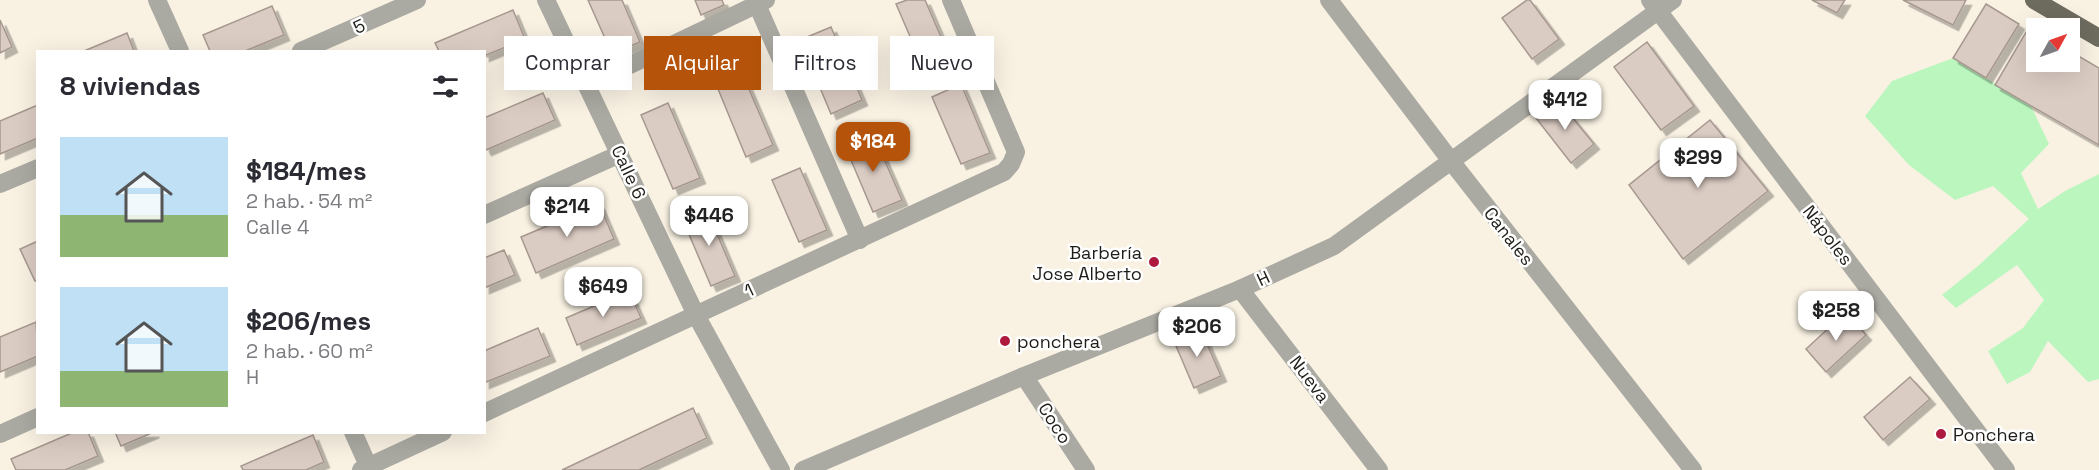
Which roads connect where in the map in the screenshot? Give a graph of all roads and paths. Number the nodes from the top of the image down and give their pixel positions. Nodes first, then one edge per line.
1 (156, 0) edge
2 (417, 0) edge
3 (546, 0) edge
4 (951, 0) edge
5 (1329, 0) edge
6 (2034, 0) edge
7 (759, 1) edge
8 (1661, 4) edge
9 (564, 36) edge
10 (2099, 38) edge
11 (180, 50) edge
12 (303, 50) edge
13 (632, 63) edge
14 (590, 90) edge
15 (620, 154) junction
16 (1451, 161) junction
17 (36, 169) edge
18 (0, 184) edge
19 (486, 214) edge
20 (860, 240) junction
21 (1240, 289) junction
22 (696, 315) junction
23 (1024, 376) junction
24 (486, 412) edge
25 (36, 418) edge
26 (0, 434) edge
27 (354, 434) edge
28 (439, 434) edge
29 (367, 469) edge
30 (781, 470) edge
31 (803, 470) edge
32 (1086, 470) edge
33 (1379, 470) edge
34 (1693, 470) edge
35 (2006, 470) edge

1 - 11 street
2 - 12 street, 5
3 - 9 street, Calle 6
4 - 20 street, 1
5 - 16 street, Canales
6 - 10 main road
7 - 13 street
7 - 20 street
8 - 16 street, H
8 - 35 street, Nápoles
14 - 15 street, Calle 6
15 - 19 street
15 - 22 street, Calle 6
16 - 21 street, H
16 - 34 street, Canales
17 - 18 street
20 - 22 street, 1
21 - 23 street, H
21 - 33 street, Nueva
22 - 24 street, 1
22 - 30 street, Calle 6
23 - 31 street, H
23 - 32 street, Coco
25 - 26 street
27 - 29 street
28 - 29 street

